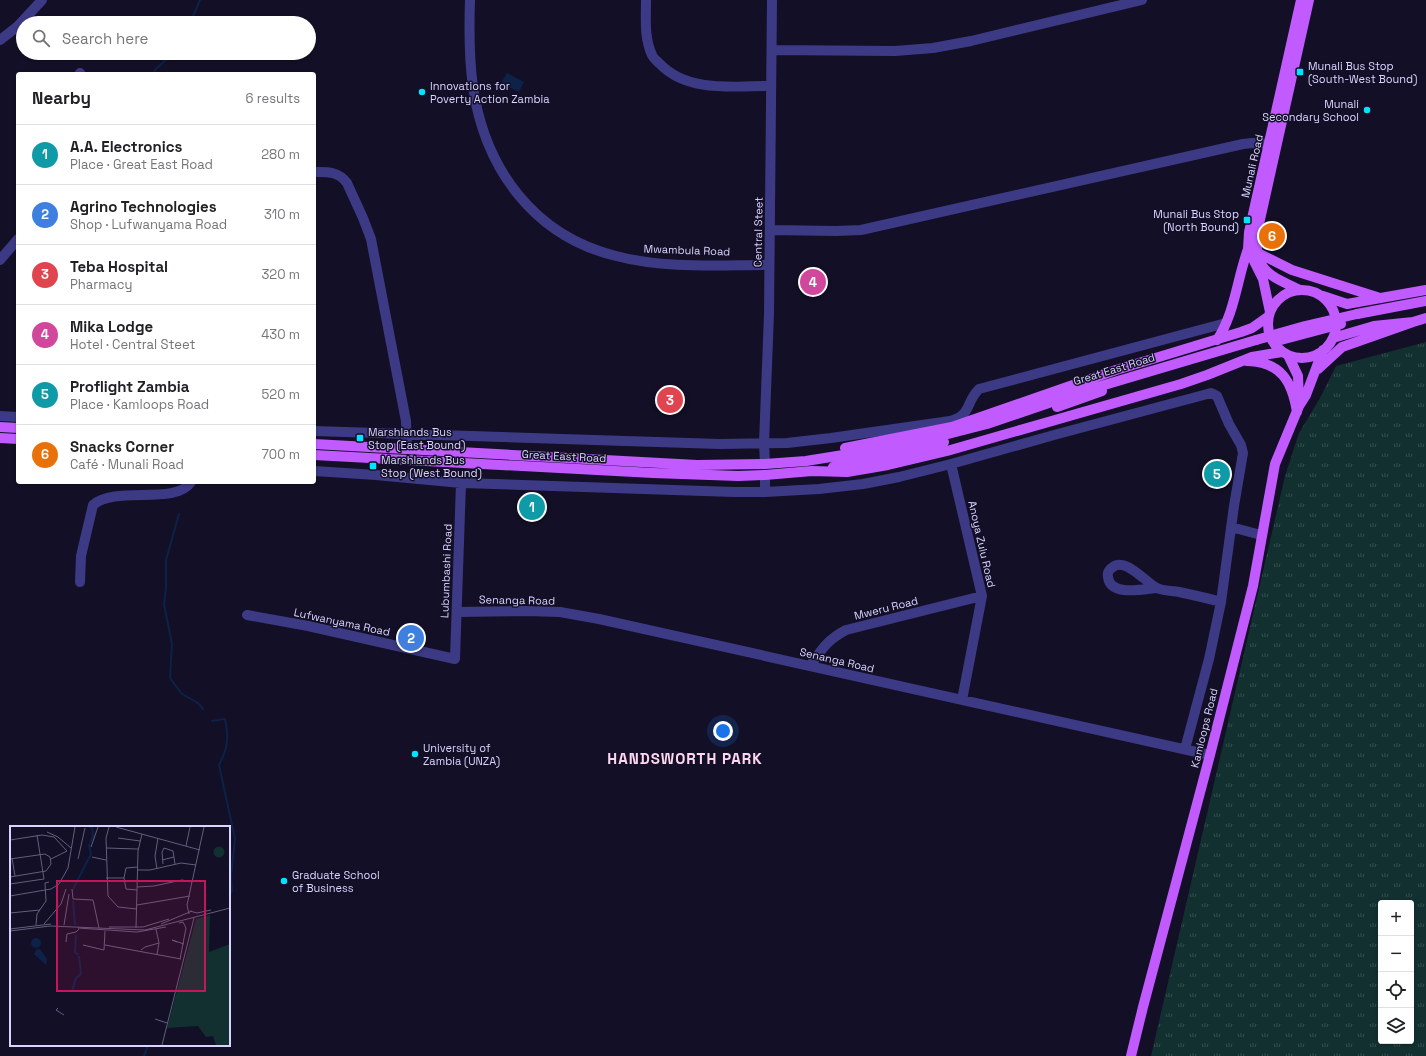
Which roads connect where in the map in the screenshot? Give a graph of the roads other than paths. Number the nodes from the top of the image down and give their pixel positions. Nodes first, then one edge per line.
1 (42, 0) edge
2 (470, 0) edge
3 (646, 0) edge
4 (772, 0) edge
5 (1142, 0) edge
6 (1302, 1) edge
7 (27, 16) edge
8 (16, 28) edge
9 (0, 40) edge
10 (772, 50) junction
11 (771, 86) junction
12 (1274, 144) junction
13 (316, 172) edge
14 (770, 230) junction
15 (16, 241) edge
16 (1251, 248) junction
17 (0, 260) edge
18 (769, 265) junction
19 (1298, 289) junction
20 (1426, 290) edge
21 (1323, 296) junction
22 (1380, 298) junction
23 (1426, 301) edge
24 (1426, 308) edge
25 (1269, 314) junction
26 (1358, 317) junction
27 (1426, 318) edge
28 (1413, 322) junction
29 (1226, 323) junction
30 (1333, 338) junction
31 (1217, 340) junction
32 (1256, 343) junction
33 (1323, 350) junction
34 (1285, 353) junction
35 (1237, 363) junction
36 (1315, 372) junction
37 (1298, 409) junction
38 (0, 416) edge
39 (16, 416) edge
40 (0, 427) edge
41 (16, 428) edge
42 (316, 431) edge
43 (407, 434) junction
44 (0, 438) edge
45 (16, 439) edge
46 (764, 443) junction
47 (316, 444) edge
48 (407, 449) junction
49 (316, 455) edge
50 (810, 460) junction
51 (765, 464) junction
52 (951, 464) junction
53 (316, 471) edge
54 (812, 471) junction
55 (765, 475) junction
56 (461, 483) junction
57 (190, 484) edge
58 (765, 492) junction
59 (1231, 527) junction
60 (1261, 535) junction
61 (80, 582) dead end
62 (1157, 588) dead end
63 (982, 596) junction
64 (1221, 602) junction
65 (457, 612) junction
66 (247, 615) dead end
67 (455, 659) joint
68 (810, 666) junction
69 (962, 700) junction
70 (1185, 749) junction
71 (1210, 755) junction
72 (1131, 1056) edge

1 - 7 street
2 - 18 street, Mwambula Road
3 - 11 street
4 - 10 street, Central Steet
5 - 10 street
6 - 12 main road, Munali Road
8 - 9 street
10 - 11 street, Central Steet
11 - 14 street, Central Steet
12 - 14 street
12 - 16 main road, Munali Road
13 - 43 street
14 - 18 street, Central Steet
15 - 17 street
16 - 19 main road
16 - 22 main road
16 - 25 main road
16 - 29 main road, Munali Road
18 - 46 street, Central Steet
19 - 21 main road
19 - 25 main road
20 - 22 main road
21 - 22 main road
21 - 30 main road
23 - 26 main road, Great East Road
24 - 26 main road, Great East Road
25 - 31 main road, Great East Road
25 - 34 main road
26 - 32 main road, Great East Road, bridge
27 - 28 main road
28 - 30 main road
28 - 36 main road
29 - 31 main road, Munali Road
29 - 46 street
30 - 33 main road
31 - 50 main road, Great East Road
32 - 50 main road, Great East Road
32 - 54 main road, Great East Road
33 - 34 main road
33 - 36 main road, Kamloops Road
34 - 35 main road, Great East Road
34 - 37 main road, Kamloops Road
35 - 37 main road
35 - 54 main road, Great East Road
36 - 37 main road, Kamloops Road
37 - 60 main road, Kamloops Road
38 - 39 street
40 - 41 main road
42 - 43 street
43 - 46 street
43 - 48 street
44 - 45 main road
46 - 51 street, Central Steet
47 - 48 main road, Great East Road
48 - 51 main road, Great East Road
49 - 55 main road, Great East Road
50 - 51 main road, Great East Road
52 - 58 street
52 - 59 street
52 - 63 street, Anoya Zulu Road
53 - 56 street
54 - 55 main road, Great East Road
55 - 58 street
56 - 58 street
56 - 65 street, Lubumbashi Road
57 - 61 street
59 - 60 street
59 - 64 street
60 - 71 main road, Kamloops Road
62 - 64 street
63 - 68 street, Mweru Road
63 - 69 street, Anoya Zulu Road
64 - 70 street
65 - 67 street, Lubumbashi Road
65 - 68 street, Senanga Road
66 - 67 street, Lufwanyama Road
68 - 69 street, Senanga Road
69 - 70 street, Senanga Road
70 - 71 street, Senanga Road
71 - 72 main road, Kamloops Road

